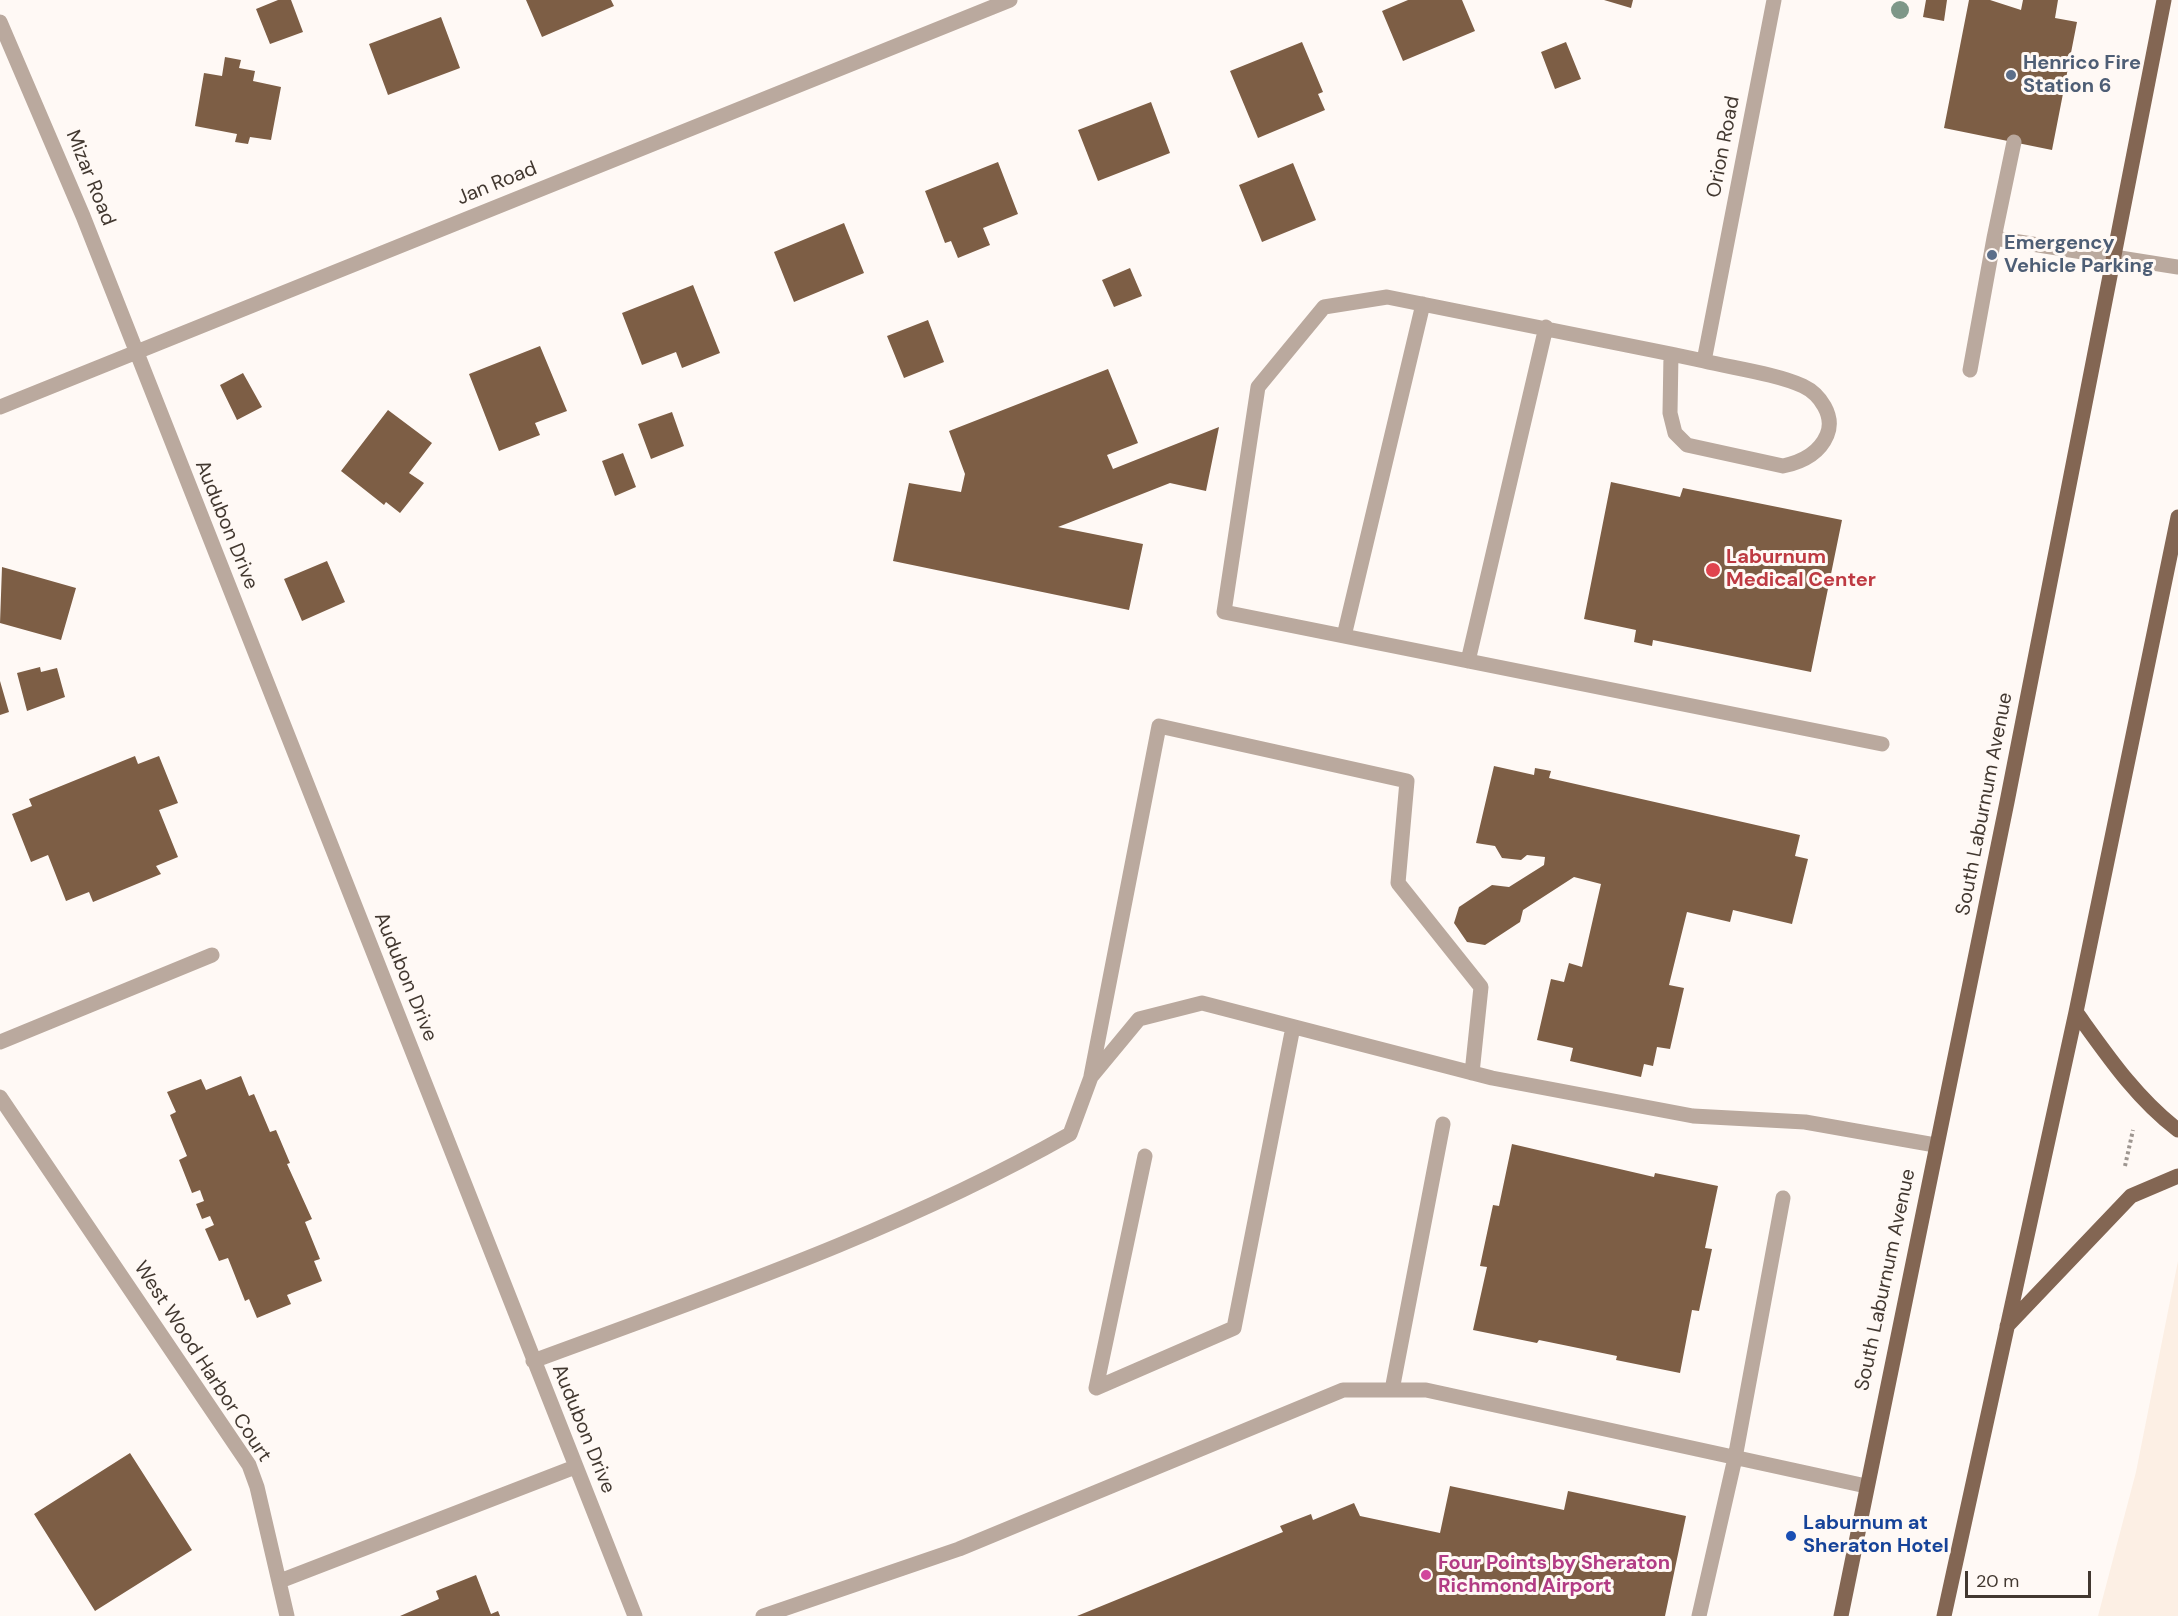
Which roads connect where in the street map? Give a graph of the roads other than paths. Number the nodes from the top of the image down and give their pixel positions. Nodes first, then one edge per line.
1 (1010, 0) edge
2 (1774, 0) edge
3 (2164, 0) edge
4 (0, 22) edge
5 (2014, 142) dead end
6 (1994, 238) junction
7 (2112, 256) junction
8 (2178, 267) edge
9 (1423, 304) junction
10 (1546, 327) junction
11 (136, 353) junction
12 (1671, 354) junction
13 (1704, 361) junction
14 (1970, 370) dead end
15 (0, 407) edge
16 (2178, 517) edge
17 (1344, 636) junction
18 (1468, 661) junction
19 (1882, 744) dead end
20 (212, 955) dead end
21 (2076, 1012) junction
22 (1293, 1027) junction
23 (0, 1042) edge
24 (1472, 1072) junction
25 (1091, 1077) junction
26 (0, 1097) edge
27 (1443, 1124) dead end
28 (2178, 1130) edge
29 (1935, 1145) junction
30 (1145, 1156) dead end
31 (2178, 1176) edge
32 (1783, 1198) dead end
33 (2007, 1326) junction
34 (533, 1361) junction
35 (1392, 1390) junction
36 (1735, 1458) junction
37 (575, 1467) junction
38 (1866, 1486) junction
39 (280, 1581) junction
40 (770, 1615) edge
41 (287, 1616) edge
42 (635, 1616) edge
43 (1698, 1616) edge
44 (1841, 1616) edge
45 (1944, 1616) edge

1 - 11 street, Jan Road
2 - 13 street, Orion Road
3 - 7 main road, South Laburnum Avenue
4 - 11 street, Mizar Road
5 - 6 street
6 - 7 street
6 - 14 street
7 - 8 street
7 - 29 main road, South Laburnum Avenue
9 - 10 street
9 - 17 street
9 - 17 street
10 - 12 street
10 - 18 street
11 - 15 street, Jan Road
11 - 34 street, Audubon Drive
12 - 13 street
12 - 13 street
16 - 21 main road
17 - 18 street
18 - 19 street
20 - 23 street
21 - 28 main road
21 - 33 main road
22 - 24 street
22 - 25 street
22 - 30 street
24 - 25 street
24 - 29 street
25 - 34 street
26 - 39 street, West Wood Harbor Court
27 - 35 street
29 - 38 main road, South Laburnum Avenue
31 - 33 main road
32 - 36 street
33 - 45 main road
34 - 37 street, Audubon Drive
35 - 36 street
35 - 40 street
36 - 38 street
36 - 43 street
37 - 39 street
37 - 42 street, Audubon Drive
38 - 44 main road, South Laburnum Avenue
39 - 41 street, West Wood Harbor Court

